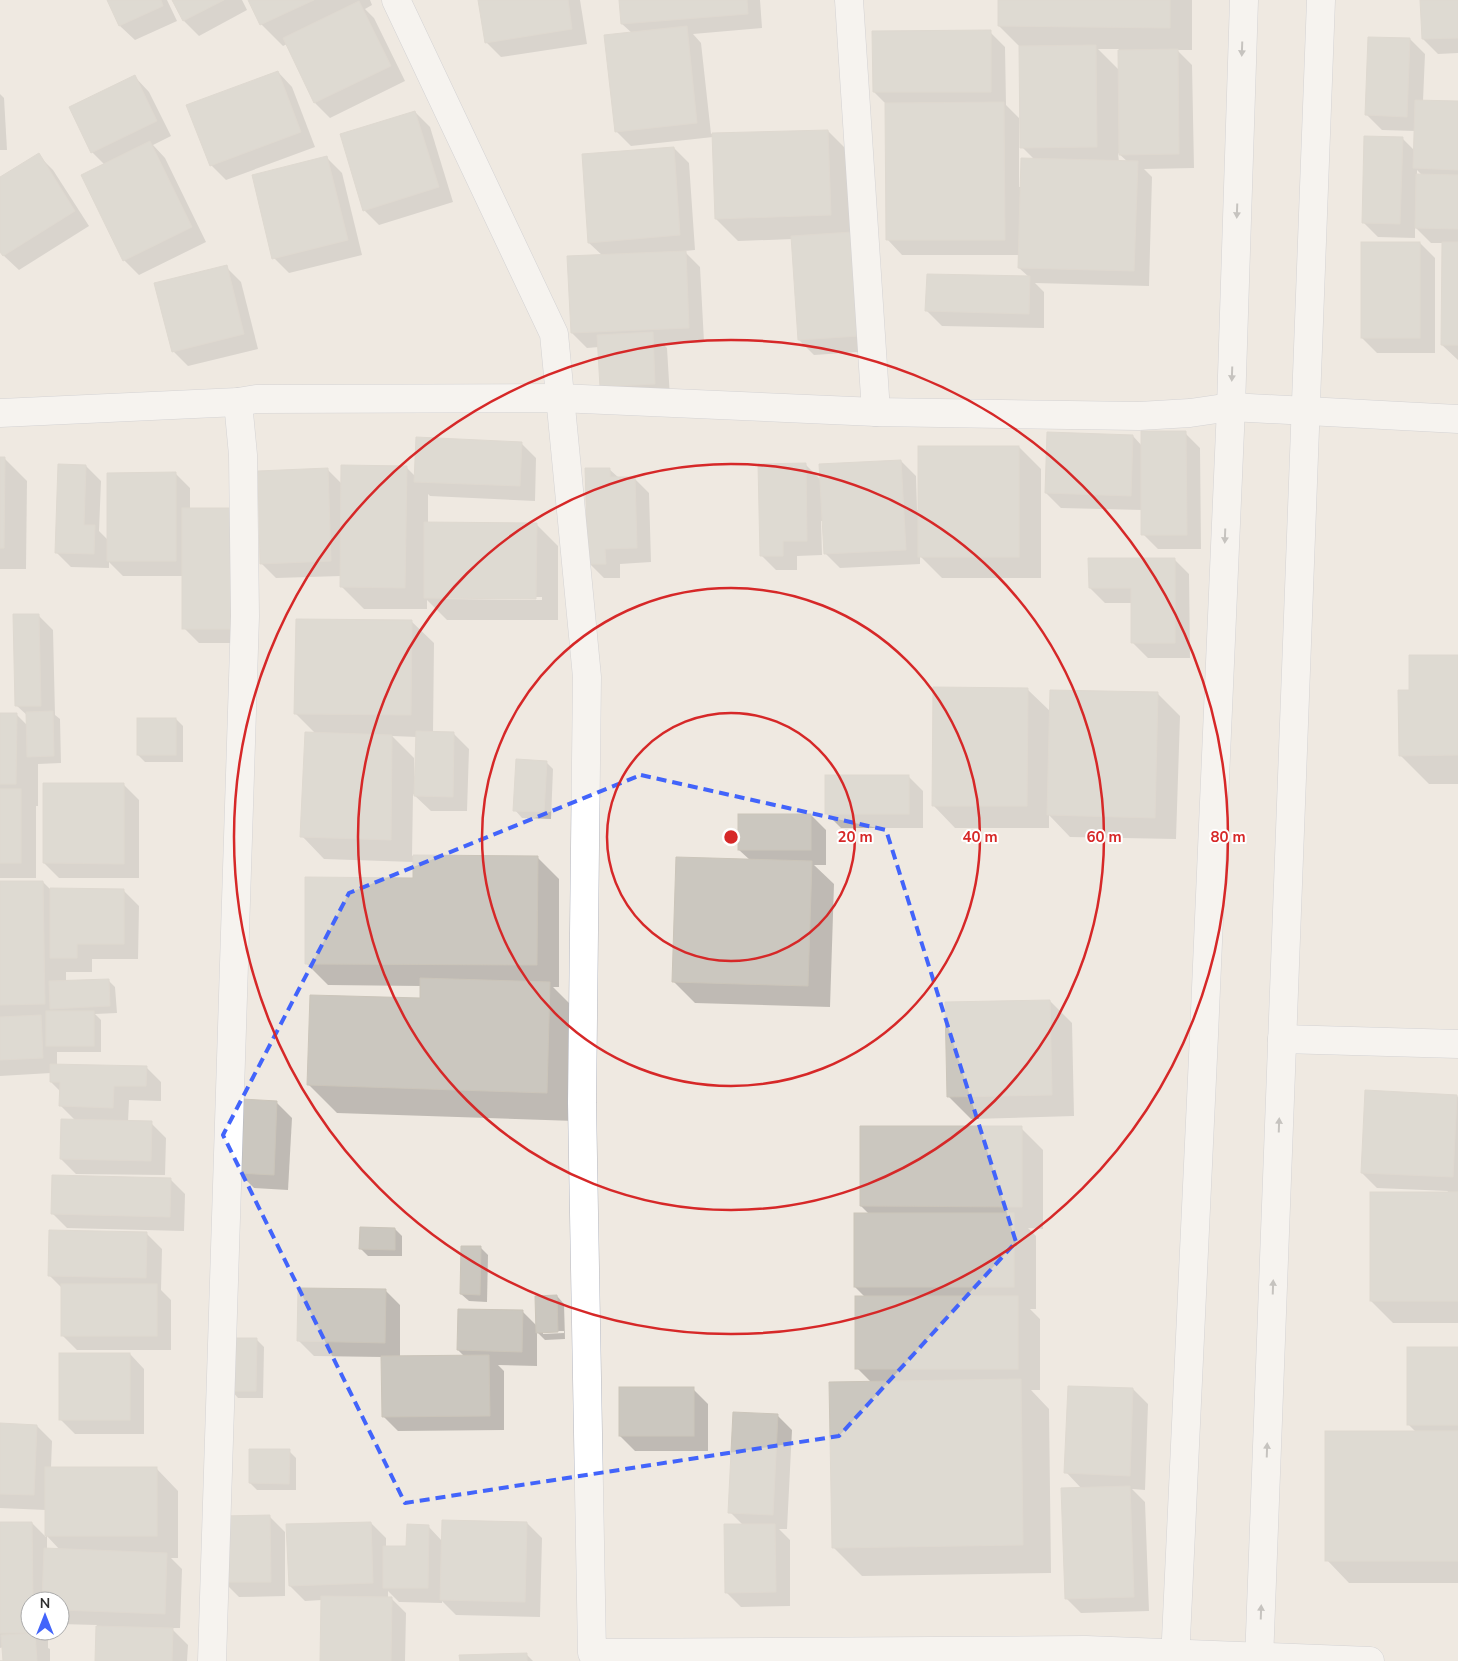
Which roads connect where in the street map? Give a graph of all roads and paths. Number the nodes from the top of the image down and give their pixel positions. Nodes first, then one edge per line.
1 (396, 0) edge
2 (849, 0) edge
3 (1244, 0) edge
4 (1321, 0) edge
5 (559, 398) junction
6 (238, 402) junction
7 (1230, 407) junction
8 (0, 412) edge
9 (876, 412) junction
10 (1306, 412) junction
11 (1458, 419) edge
12 (1282, 1040) junction
13 (1458, 1044) edge
14 (1175, 1657) edge
15 (1260, 1659) edge
16 (212, 1661) edge
17 (1370, 1661) edge

1 - 5 street
2 - 9 street
3 -> 7 street
4 - 10 street
5 - 6 street
5 - 9 street
5 - 14 street
6 - 8 street
6 - 16 street
7 - 9 street
7 - 10 street
7 -> 14 street
10 - 11 street
10 - 12 street
12 - 13 street
15 -> 12 street
14 - 15 street
15 - 17 street

